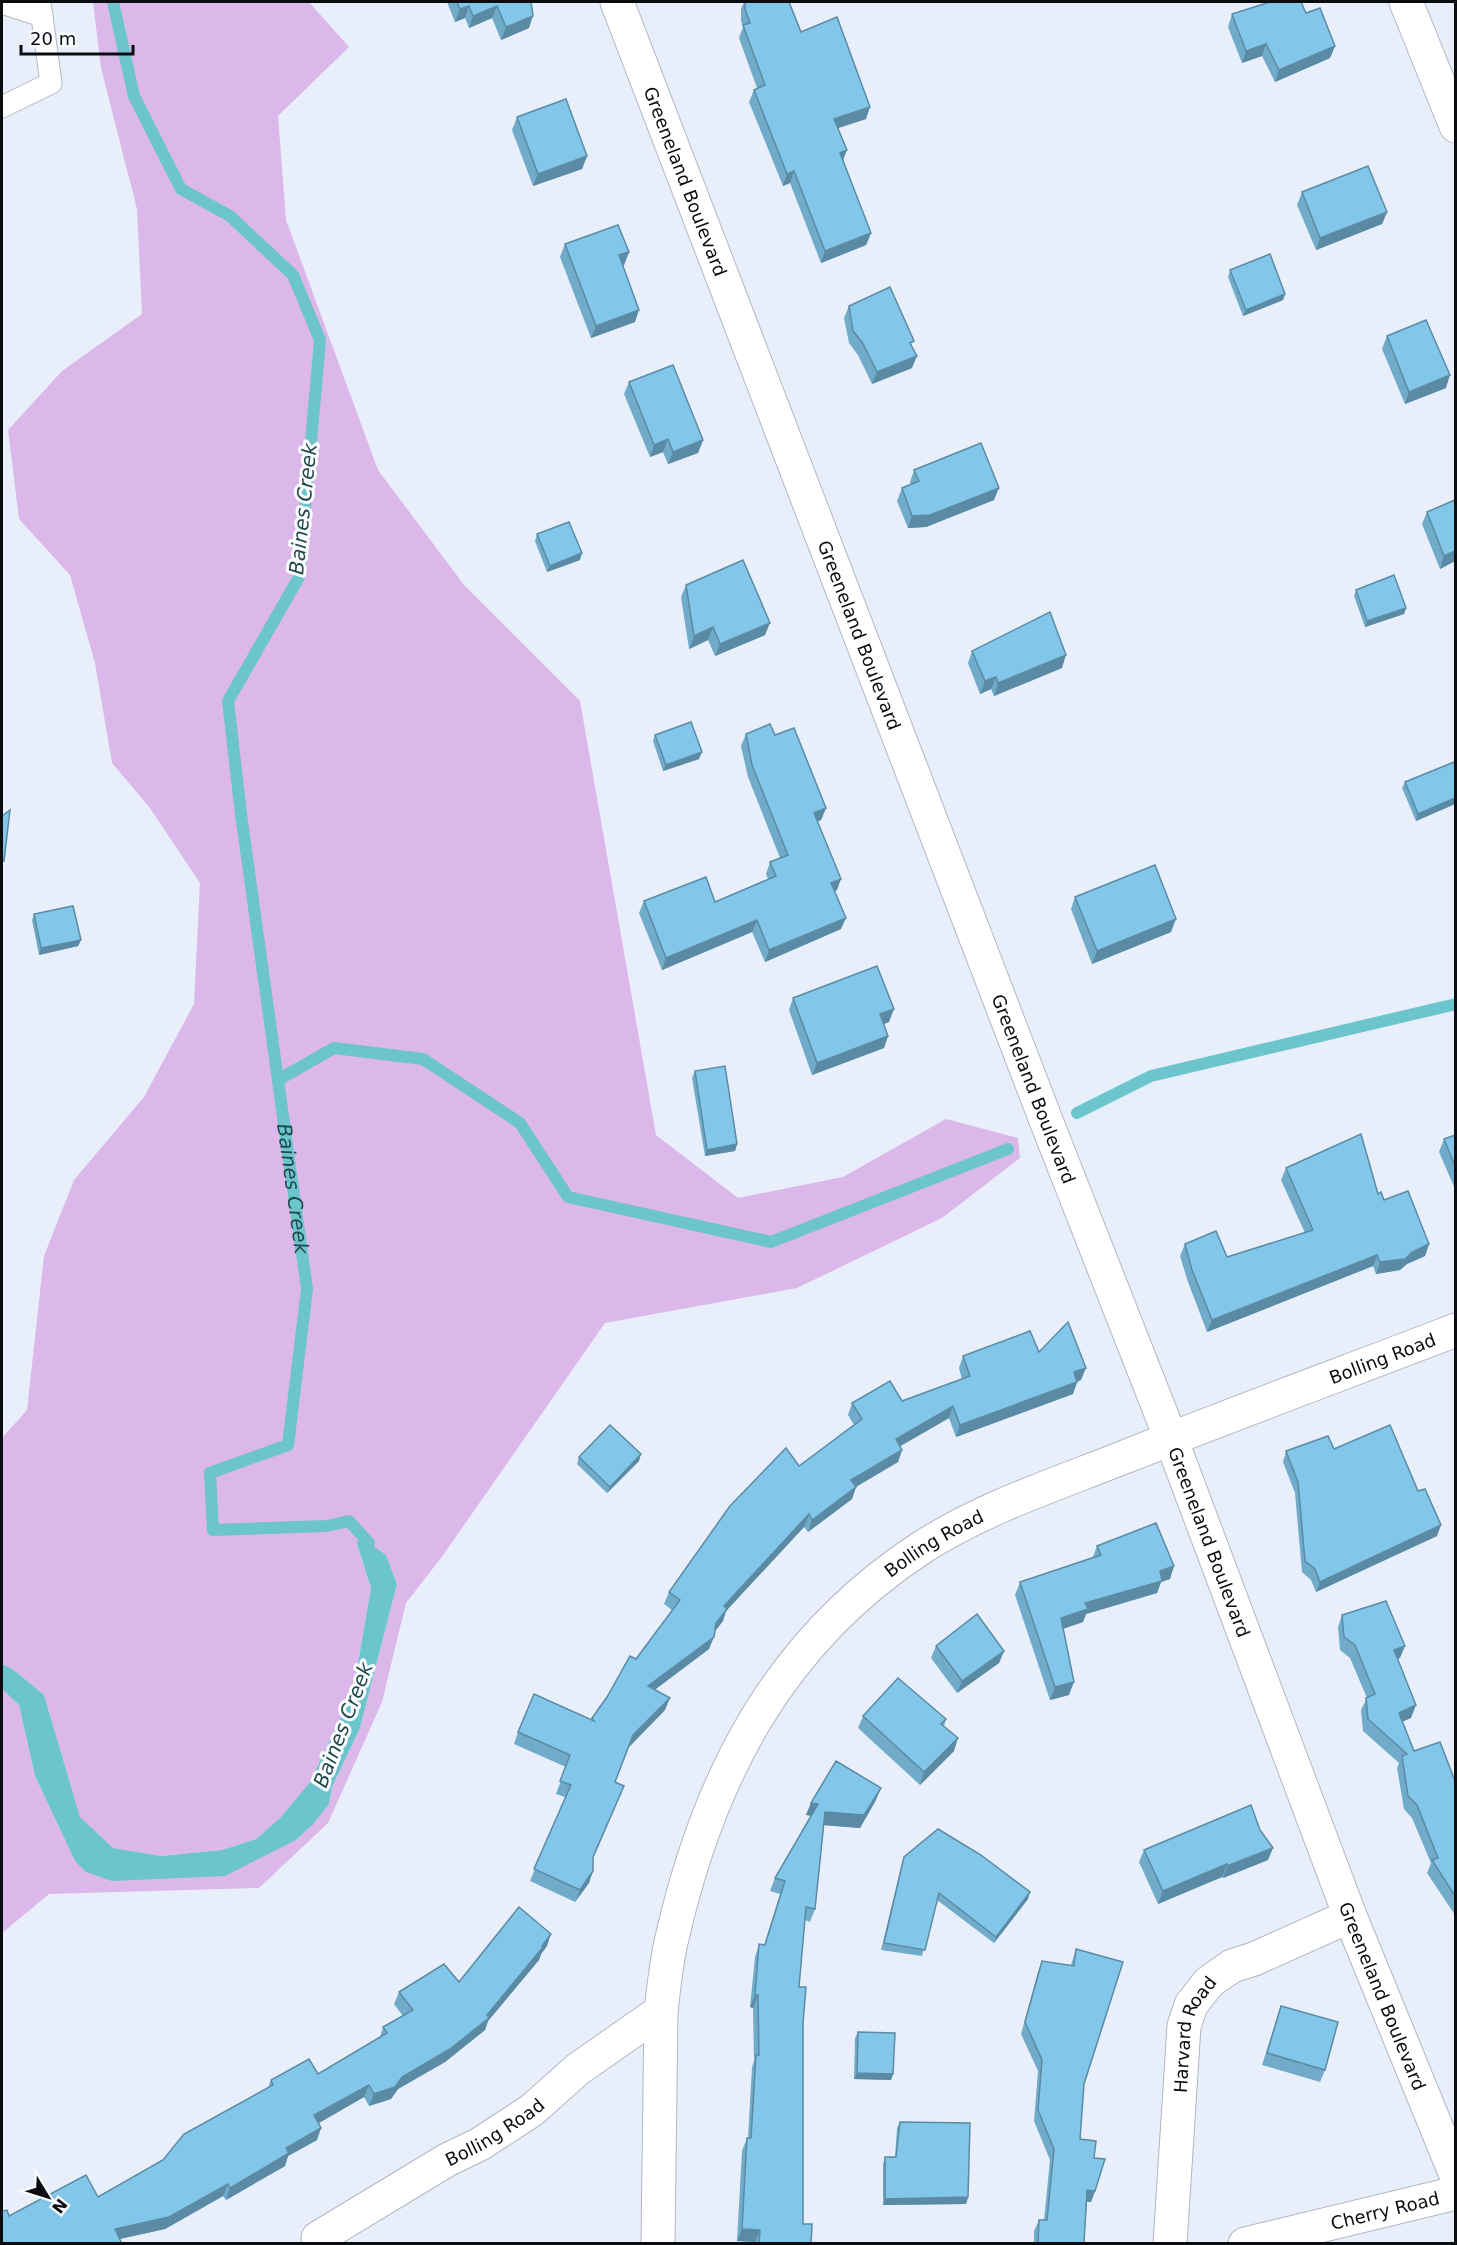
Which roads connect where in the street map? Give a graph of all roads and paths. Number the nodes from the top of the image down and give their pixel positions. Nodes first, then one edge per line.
1 (616, 2) edge
2 (1406, 2) edge
3 (2, 3) edge
4 (41, 9) edge
5 (2, 107) edge
6 (1455, 126) edge
7 (1455, 1330) edge
8 (1171, 1439) junction
9 (1350, 1916) junction
10 (661, 2011) junction
11 (1455, 2175) edge
12 (1455, 2193) edge
13 (318, 2242) edge
14 (658, 2244) edge
15 (1170, 2244) edge
16 (1245, 2244) edge

1 - 8 street, Greeneland Boulevard
2 - 6 street
3 - 4 lane
4 - 5 lane
7 - 8 street, Bolling Road
8 - 9 street, Greeneland Boulevard
8 - 10 street, Bolling Road
9 - 11 street, Greeneland Boulevard
9 - 15 street, Harvard Road
10 - 13 street, Bolling Road
10 - 14 street, Bolling Road
12 - 16 street, Cherry Road

